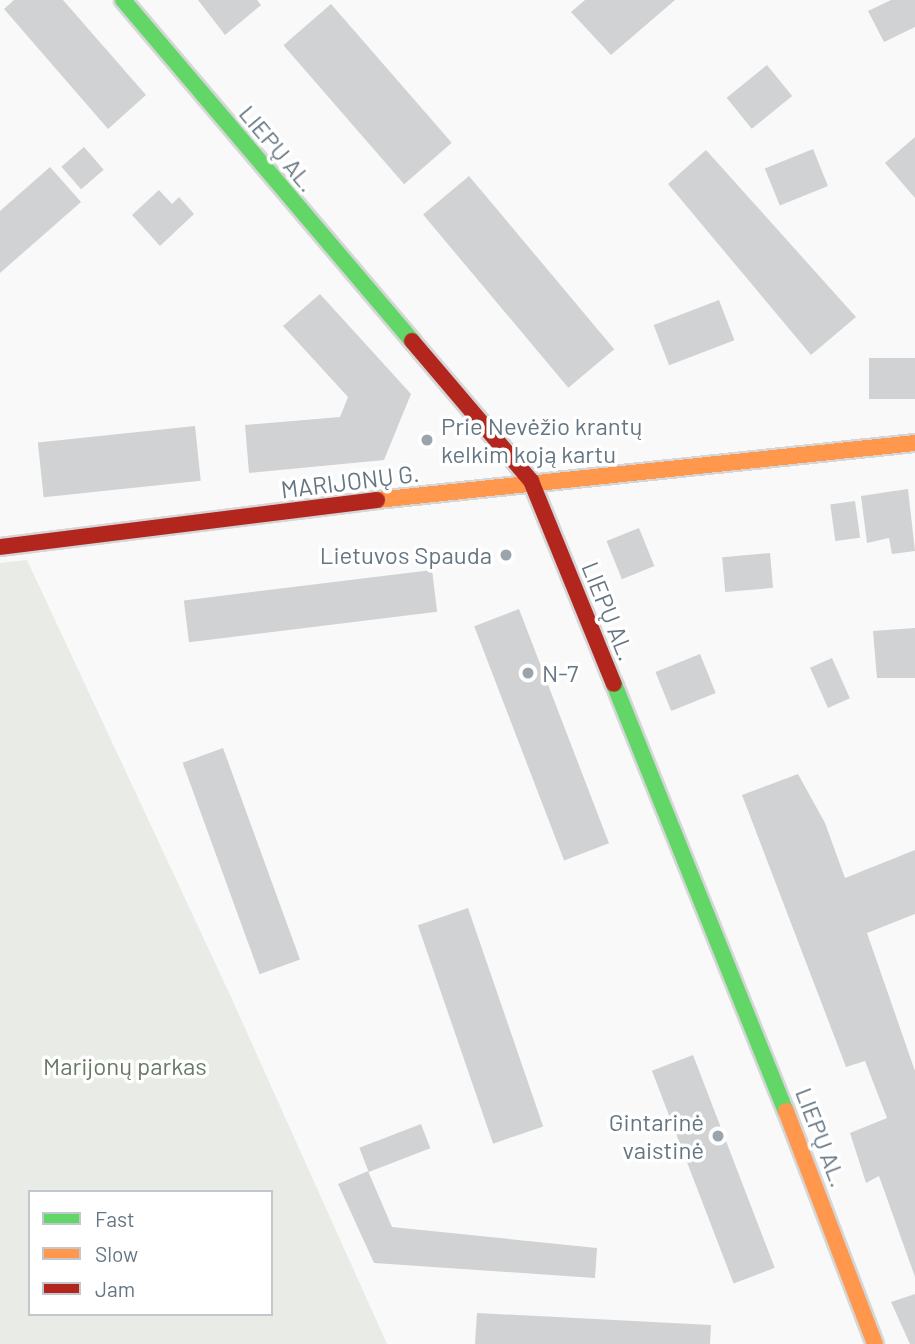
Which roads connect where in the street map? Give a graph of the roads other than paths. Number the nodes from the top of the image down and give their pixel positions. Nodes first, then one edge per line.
1 (123, 0) edge
2 (915, 443) edge
3 (531, 481) junction
4 (0, 547) edge
5 (875, 1344) edge

1 - 3 street, LIEPŲ AL.
2 - 3 street, MARIJONŲ G.
3 - 4 street, MARIJONŲ G.
3 - 5 street, LIEPŲ AL.

